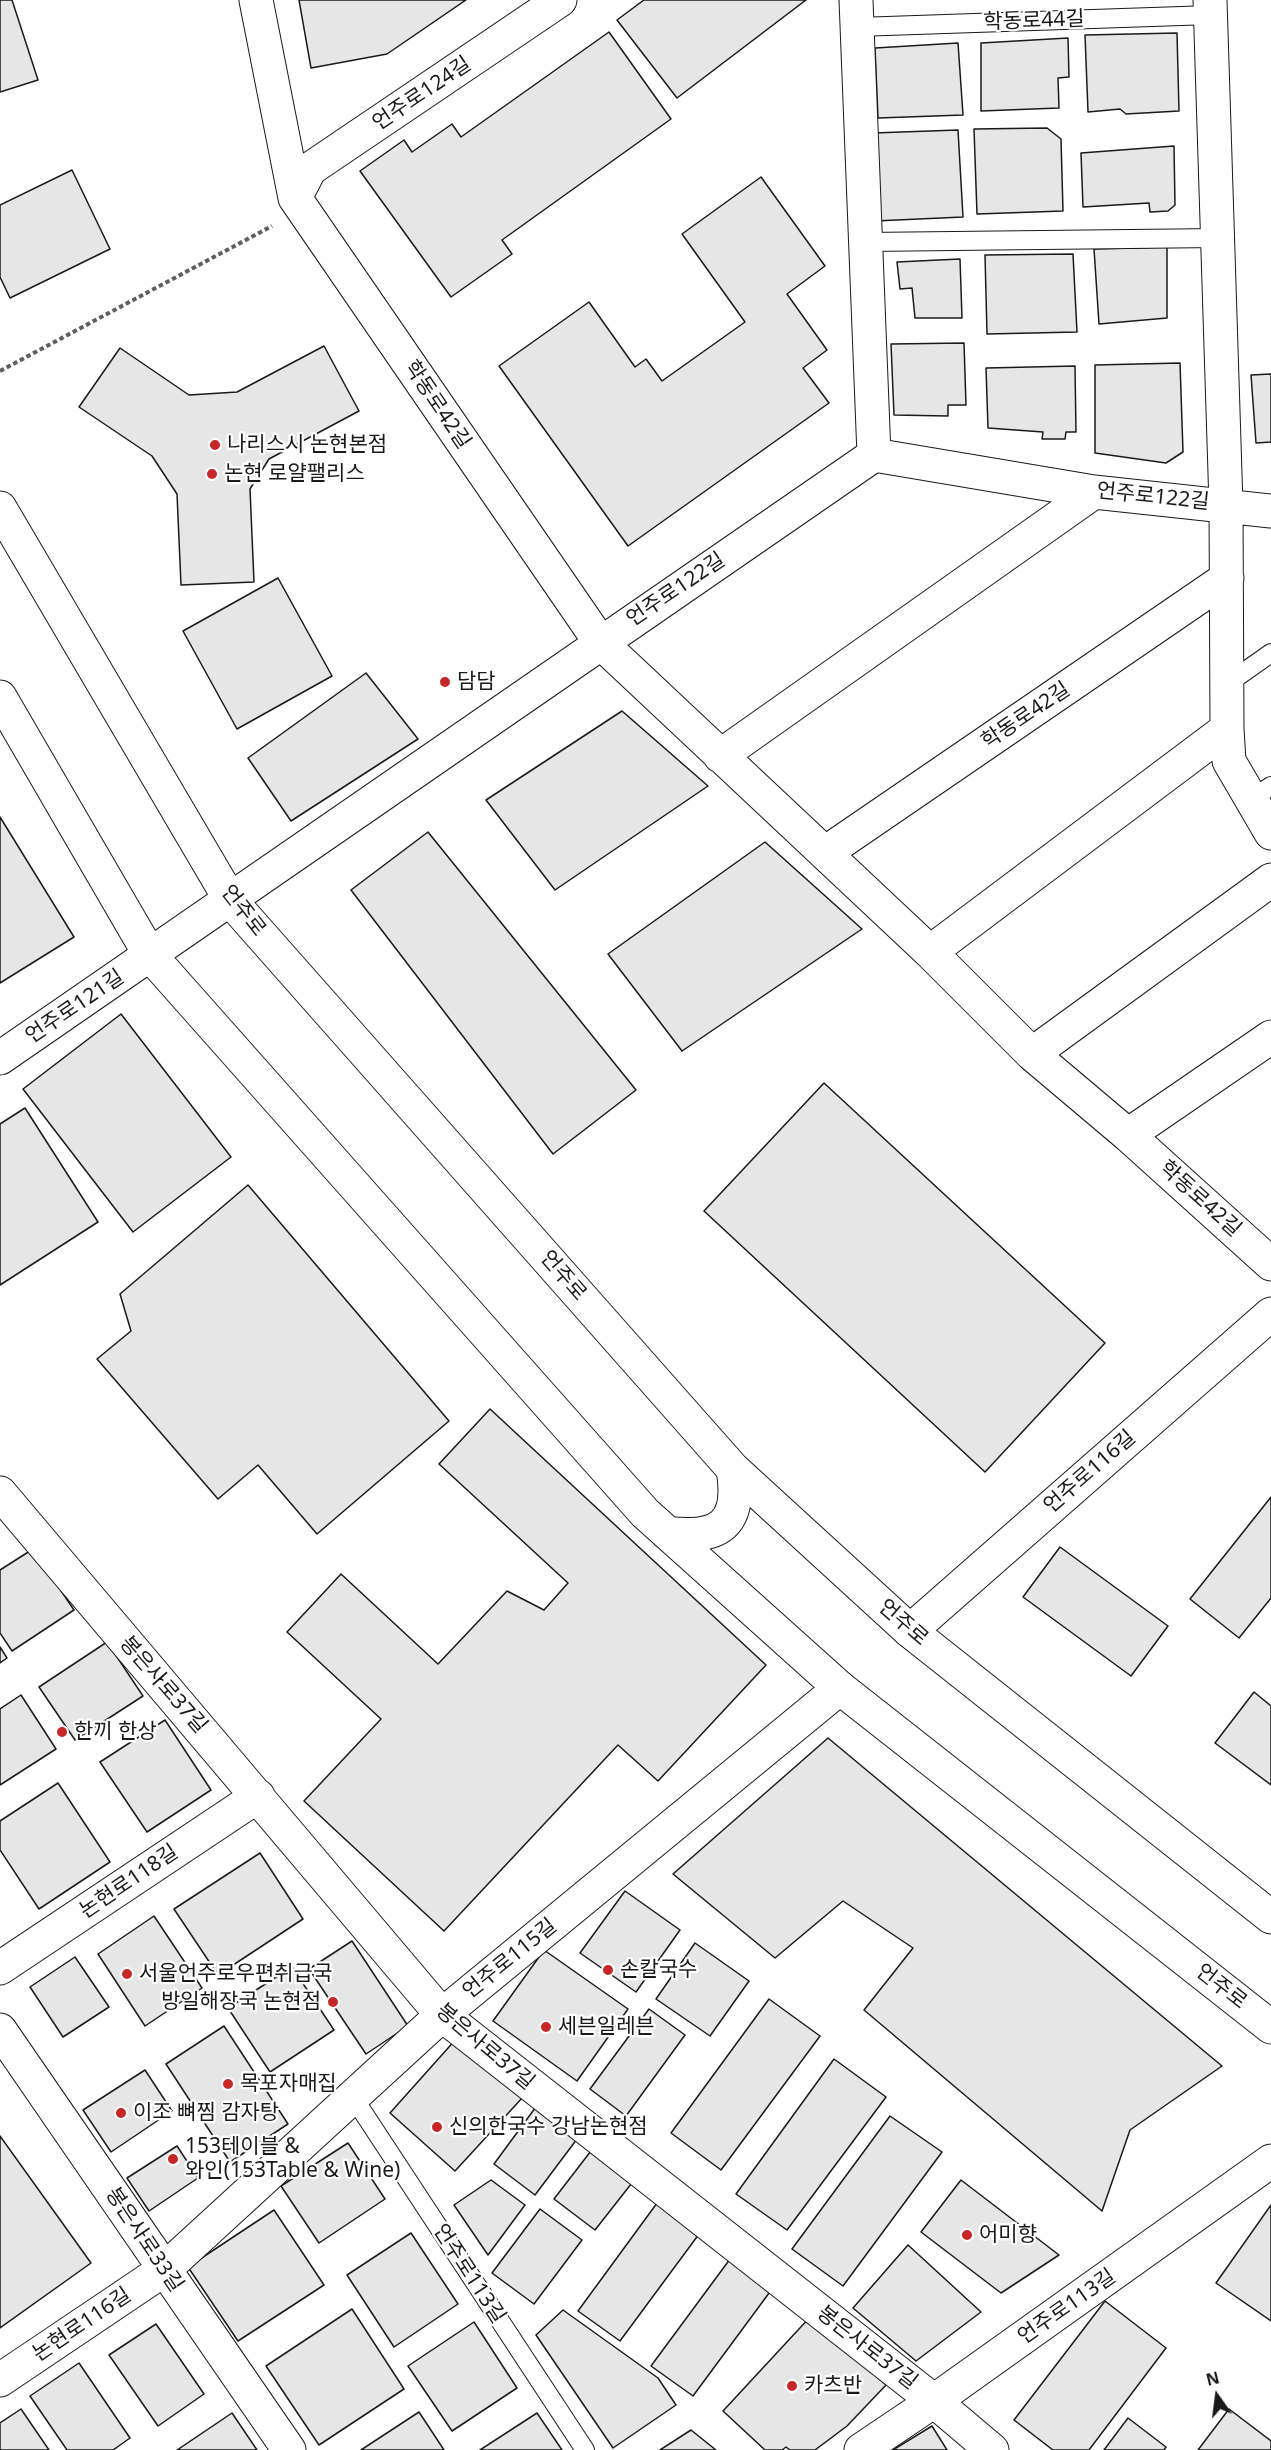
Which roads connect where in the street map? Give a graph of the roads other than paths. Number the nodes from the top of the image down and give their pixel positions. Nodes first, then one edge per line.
1 (256, 0) edge
2 (560, 0) edge
3 (1211, 8) edge
4 (856, 13) edge
5 (295, 198) junction
6 (1218, 238) junction
7 (865, 242) junction
8 (874, 455) junction
9 (1094, 492) junction
10 (1226, 505) junction
11 (0, 508) edge
12 (1271, 511) edge
13 (1227, 578) junction
14 (600, 642) junction
15 (1271, 653) edge
16 (1227, 684) junction
17 (0, 697) edge
18 (1227, 729) junction
19 (720, 756) junction
20 (1261, 793) edge
21 (1271, 833) edge
22 (825, 853) junction
23 (1271, 880) edge
24 (231, 900) junction
25 (930, 952) junction
26 (150, 956) junction
27 (1271, 1037) edge
28 (1032, 1053) junction
29 (0, 1058) edge
30 (1128, 1135) junction
31 (1271, 1264) edge
32 (1271, 1314) edge
33 (733, 1469) junction
34 (4, 1505) edge
35 (667, 1533) junction
36 (910, 1631) junction
37 (840, 1688) junction
38 (258, 1796) junction
39 (1271, 1917) edge
40 (0, 1968) edge
41 (442, 2015) junction
42 (1271, 2027) edge
43 (0, 2030) edge
44 (353, 2097) junction
45 (1271, 2162) edge
46 (165, 2269) junction
47 (0, 2380) edge
48 (934, 2401) junction
49 (289, 2450) edge
50 (585, 2450) edge
51 (861, 2450) edge
52 (992, 2450) edge

1 - 5 street, 학동로42길
2 - 5 street, 언주로124길
3 - 4 lane, 학동로44길
3 - 6 street
4 - 7 street, 학동로44길
5 - 14 street, 학동로42길
6 - 7 lane
6 - 10 street
7 - 8 street, 학동로44길
8 - 9 street, 언주로122길
8 - 14 street, 언주로122길
9 - 10 street, 언주로122길
9 - 19 street
10 - 12 street, 언주로122길
10 - 13 street
11 - 24 street, 언주로
13 - 16 street
13 - 22 street, 학동로42길
14 - 19 street, 학동로42길
14 - 24 street, 언주로122길
15 - 16 lane
16 - 18 street
17 - 26 street, 언주로
18 - 20 street
18 - 25 street
19 - 22 street, 학동로42길
20 - 21 street
22 - 25 street, 학동로42길
23 - 28 street
24 - 26 street, 언주로122길
24 - 33 street, 언주로
25 - 28 street, 학동로42길
26 - 29 street, 언주로121길
26 - 35 street, 언주로
27 - 30 street
28 - 30 street, 학동로42길
30 - 31 street, 학동로42길
32 - 36 street, 언주로116길
33 - 35 street
33 - 36 street, 언주로
34 - 38 street, 봉은사로37길
35 - 37 street, 언주로
36 - 39 street, 언주로
37 - 41 street, 언주로115길
37 - 42 street, 언주로
38 - 40 street, 논현로118길
38 - 41 street, 봉은사로37길
41 - 44 street, 언주로115길
41 - 48 street, 봉은사로37길
43 - 46 street, 봉은사로33길
44 - 46 street, 언주로115길
44 - 50 lane, 언주로113길
45 - 48 street, 언주로113길
46 - 47 street, 논현로116길
46 - 49 street, 봉은사로33길
48 - 51 street, 언주로113길
48 - 52 street, 봉은사로37길

